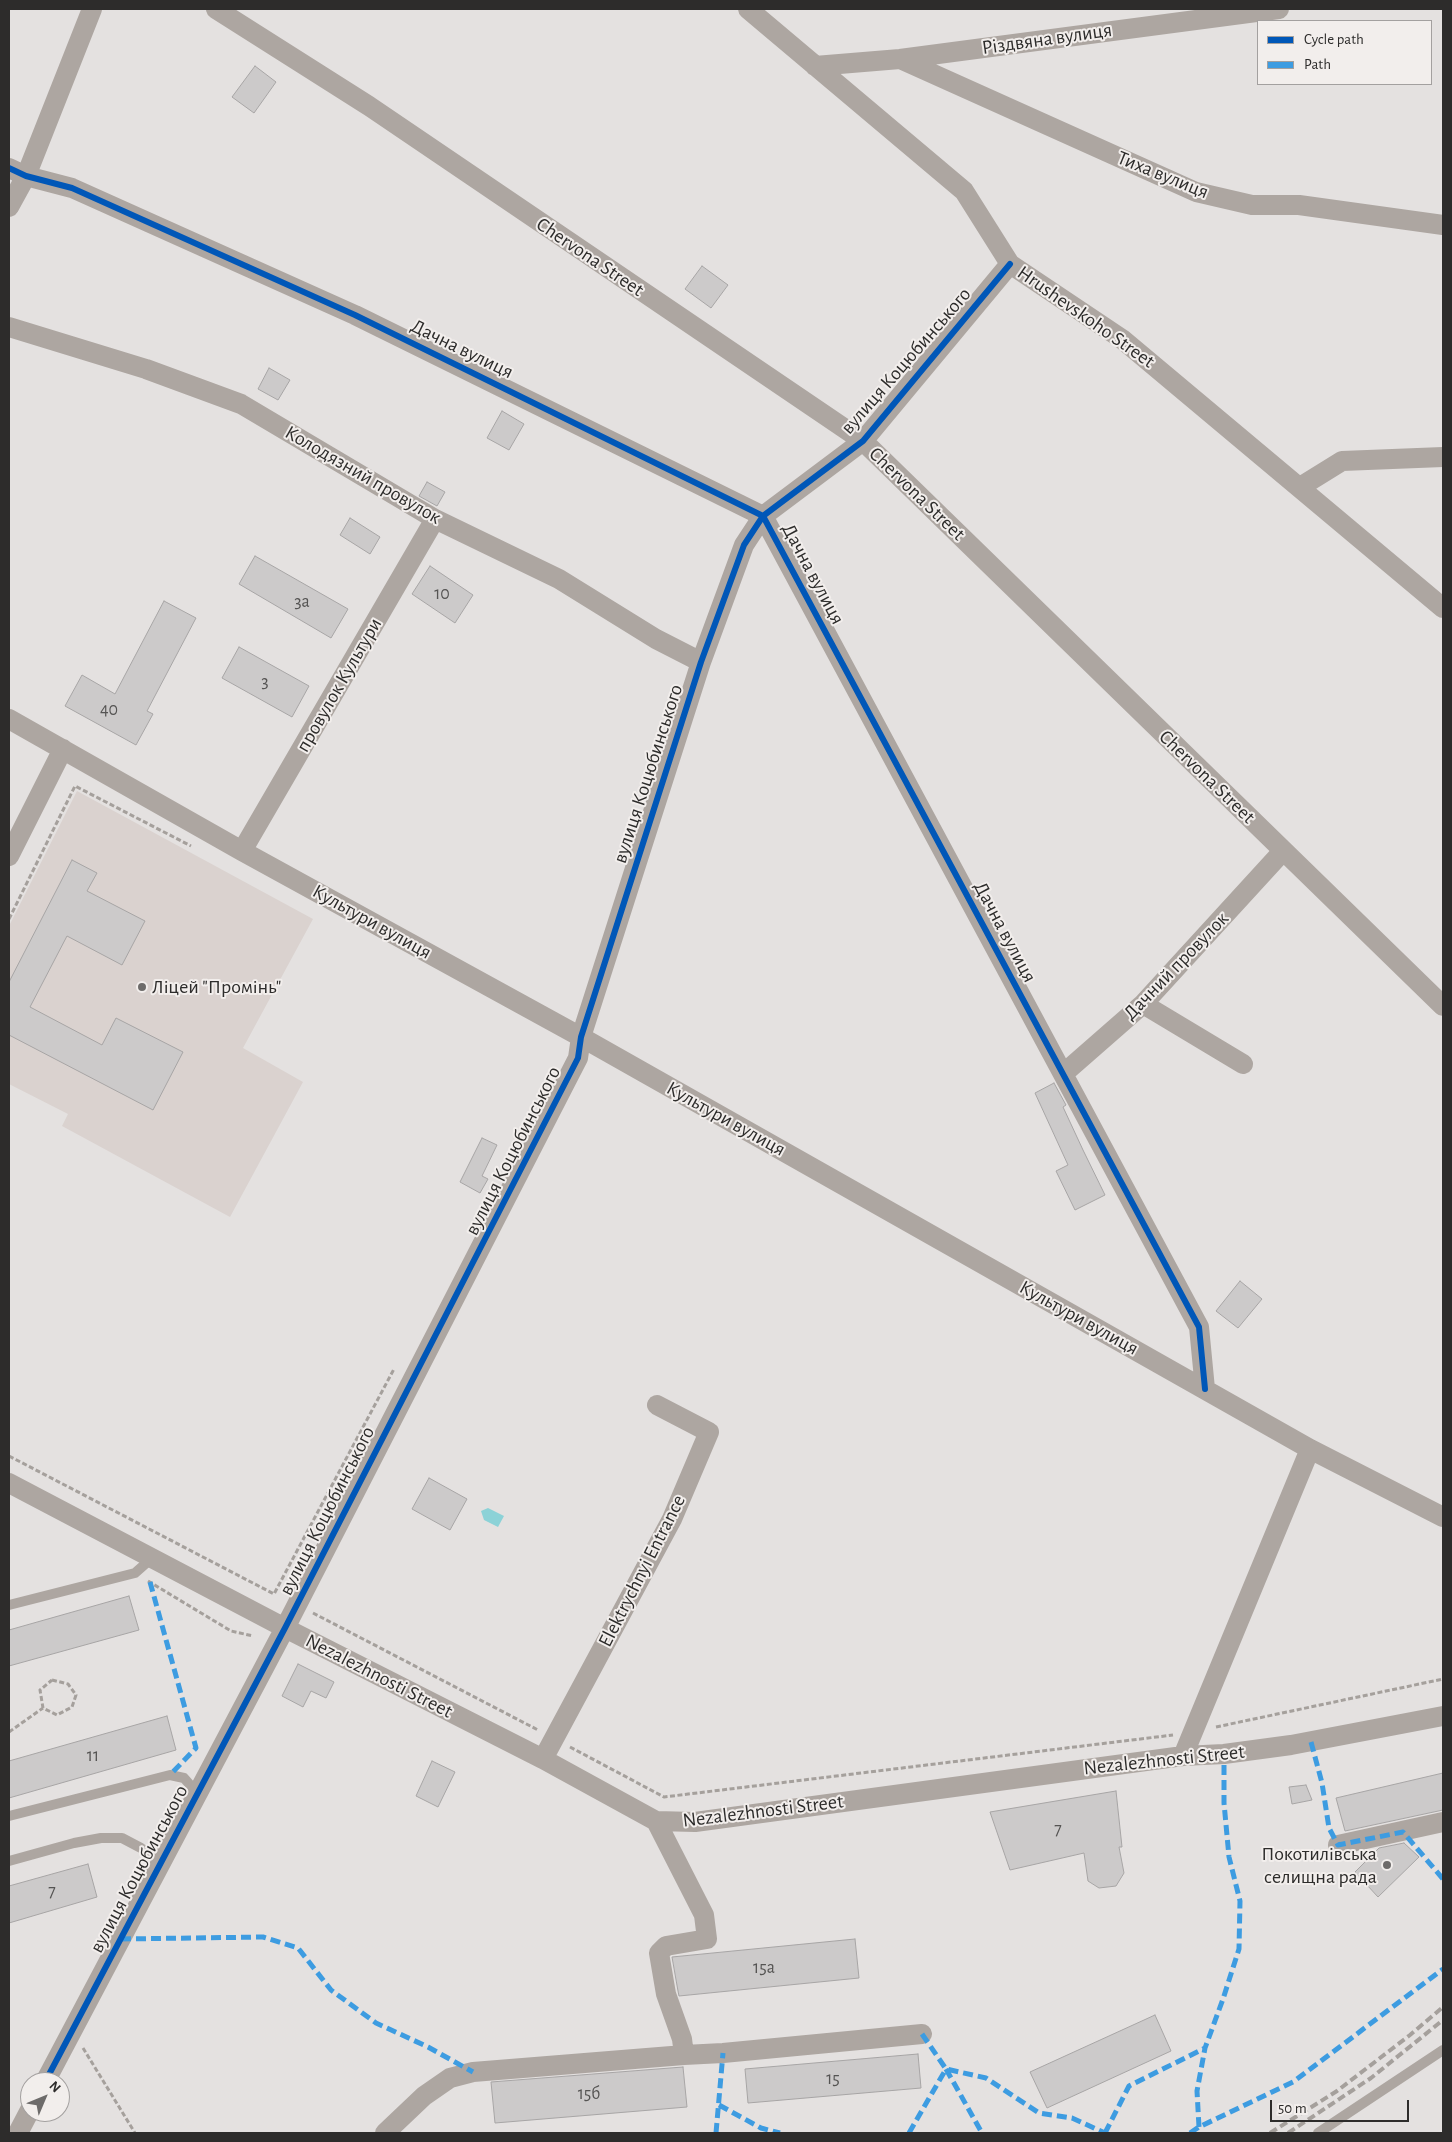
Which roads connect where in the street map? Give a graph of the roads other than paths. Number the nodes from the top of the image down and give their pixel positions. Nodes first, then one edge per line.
1 (92, 9) edge
2 (216, 9) edge
3 (748, 9) edge
4 (1279, 9) edge
5 (900, 59) junction
6 (815, 66) junction
7 (17, 172) edge
8 (9, 207) edge
9 (1443, 225) edge
10 (1010, 264) junction
11 (9, 327) edge
12 (863, 441) junction
13 (1443, 457) edge
14 (1300, 487) junction
15 (764, 516) junction
16 (435, 519) junction
17 (1443, 608) edge
18 (701, 662) junction
19 (9, 719) edge
20 (63, 749) junction
21 (1283, 851) junction
22 (242, 852) junction
23 (9, 856) edge
24 (1143, 1004) junction
25 (1443, 1006) edge
26 (581, 1037) junction
27 (1243, 1064) dead end
28 (1063, 1074) junction
29 (1204, 1389) junction
30 (657, 1405) dead end
31 (1310, 1450) junction
32 (9, 1483) edge
33 (1443, 1518) edge
34 (152, 1558) junction
35 (9, 1605) edge
36 (285, 1628) junction
37 (1443, 1716) edge
38 (1183, 1756) junction
39 (543, 1758) junction
40 (198, 1794) junction
41 (9, 1816) edge
42 (656, 1821) junction
43 (1443, 1822) edge
44 (1338, 1845) dead end
45 (9, 1861) edge
46 (162, 1862) junction
47 (922, 2034) dead end
48 (1443, 2050) edge
49 (684, 2055) junction
50 (50, 2072) edge
51 (385, 2133) edge
52 (1318, 2133) edge

1 - 7 street
2 - 12 street, Chervona Street
3 - 6 street, Hrushevskoho Street
4 - 5 street, Різдвяна вулиця
5 - 6 street, Різдвяна вулиця
5 - 9 street, Тиха вулиця
6 - 10 street, Hrushevskoho Street
7 - 8 street
7 - 15 street, Дачна вулиця
10 - 12 street, вулиця Коцюбинського
10 - 14 street, Hrushevskoho Street
11 - 16 street, Колодязний провулок
12 - 15 street, вулиця Коцюбинського
12 - 21 street, Chervona Street
13 - 14 street
14 - 17 street, Hrushevskoho Street
15 - 18 street, вулиця Коцюбинського
15 - 28 street, Дачна вулиця
16 - 18 street, Колодязний провулок
16 - 22 street, провулок Культури
18 - 26 street, вулиця Коцюбинського
19 - 20 street, Культури вулиця
20 - 22 street, Культури вулиця
20 - 23 street
21 - 24 street, Дачний провулок
21 - 25 street, Chervona Street
22 - 26 street, Культури вулиця
24 - 27 street
24 - 28 street, Дачний провулок
26 - 29 street, Культури вулиця
26 - 36 street, вулиця Коцюбинського
28 - 29 street, Дачна вулиця
29 - 31 street, Культури вулиця
30 - 39 street, Elektrychnyi Entrance
31 - 33 street, Культури вулиця
31 - 38 street
32 - 34 street, Nezalezhnosti Street
34 - 35 lane
34 - 36 street, Nezalezhnosti Street
36 - 39 street, Nezalezhnosti Street
36 - 40 street, вулиця Коцюбинського
37 - 38 street, Nezalezhnosti Street
38 - 42 street, Nezalezhnosti Street
39 - 42 street, Nezalezhnosti Street
40 - 41 lane
40 - 46 street, вулиця Коцюбинського
42 - 49 street
43 - 44 street
45 - 46 lane
46 - 50 street, вулиця Коцюбинського
47 - 49 street
48 - 52 lane
49 - 51 street

